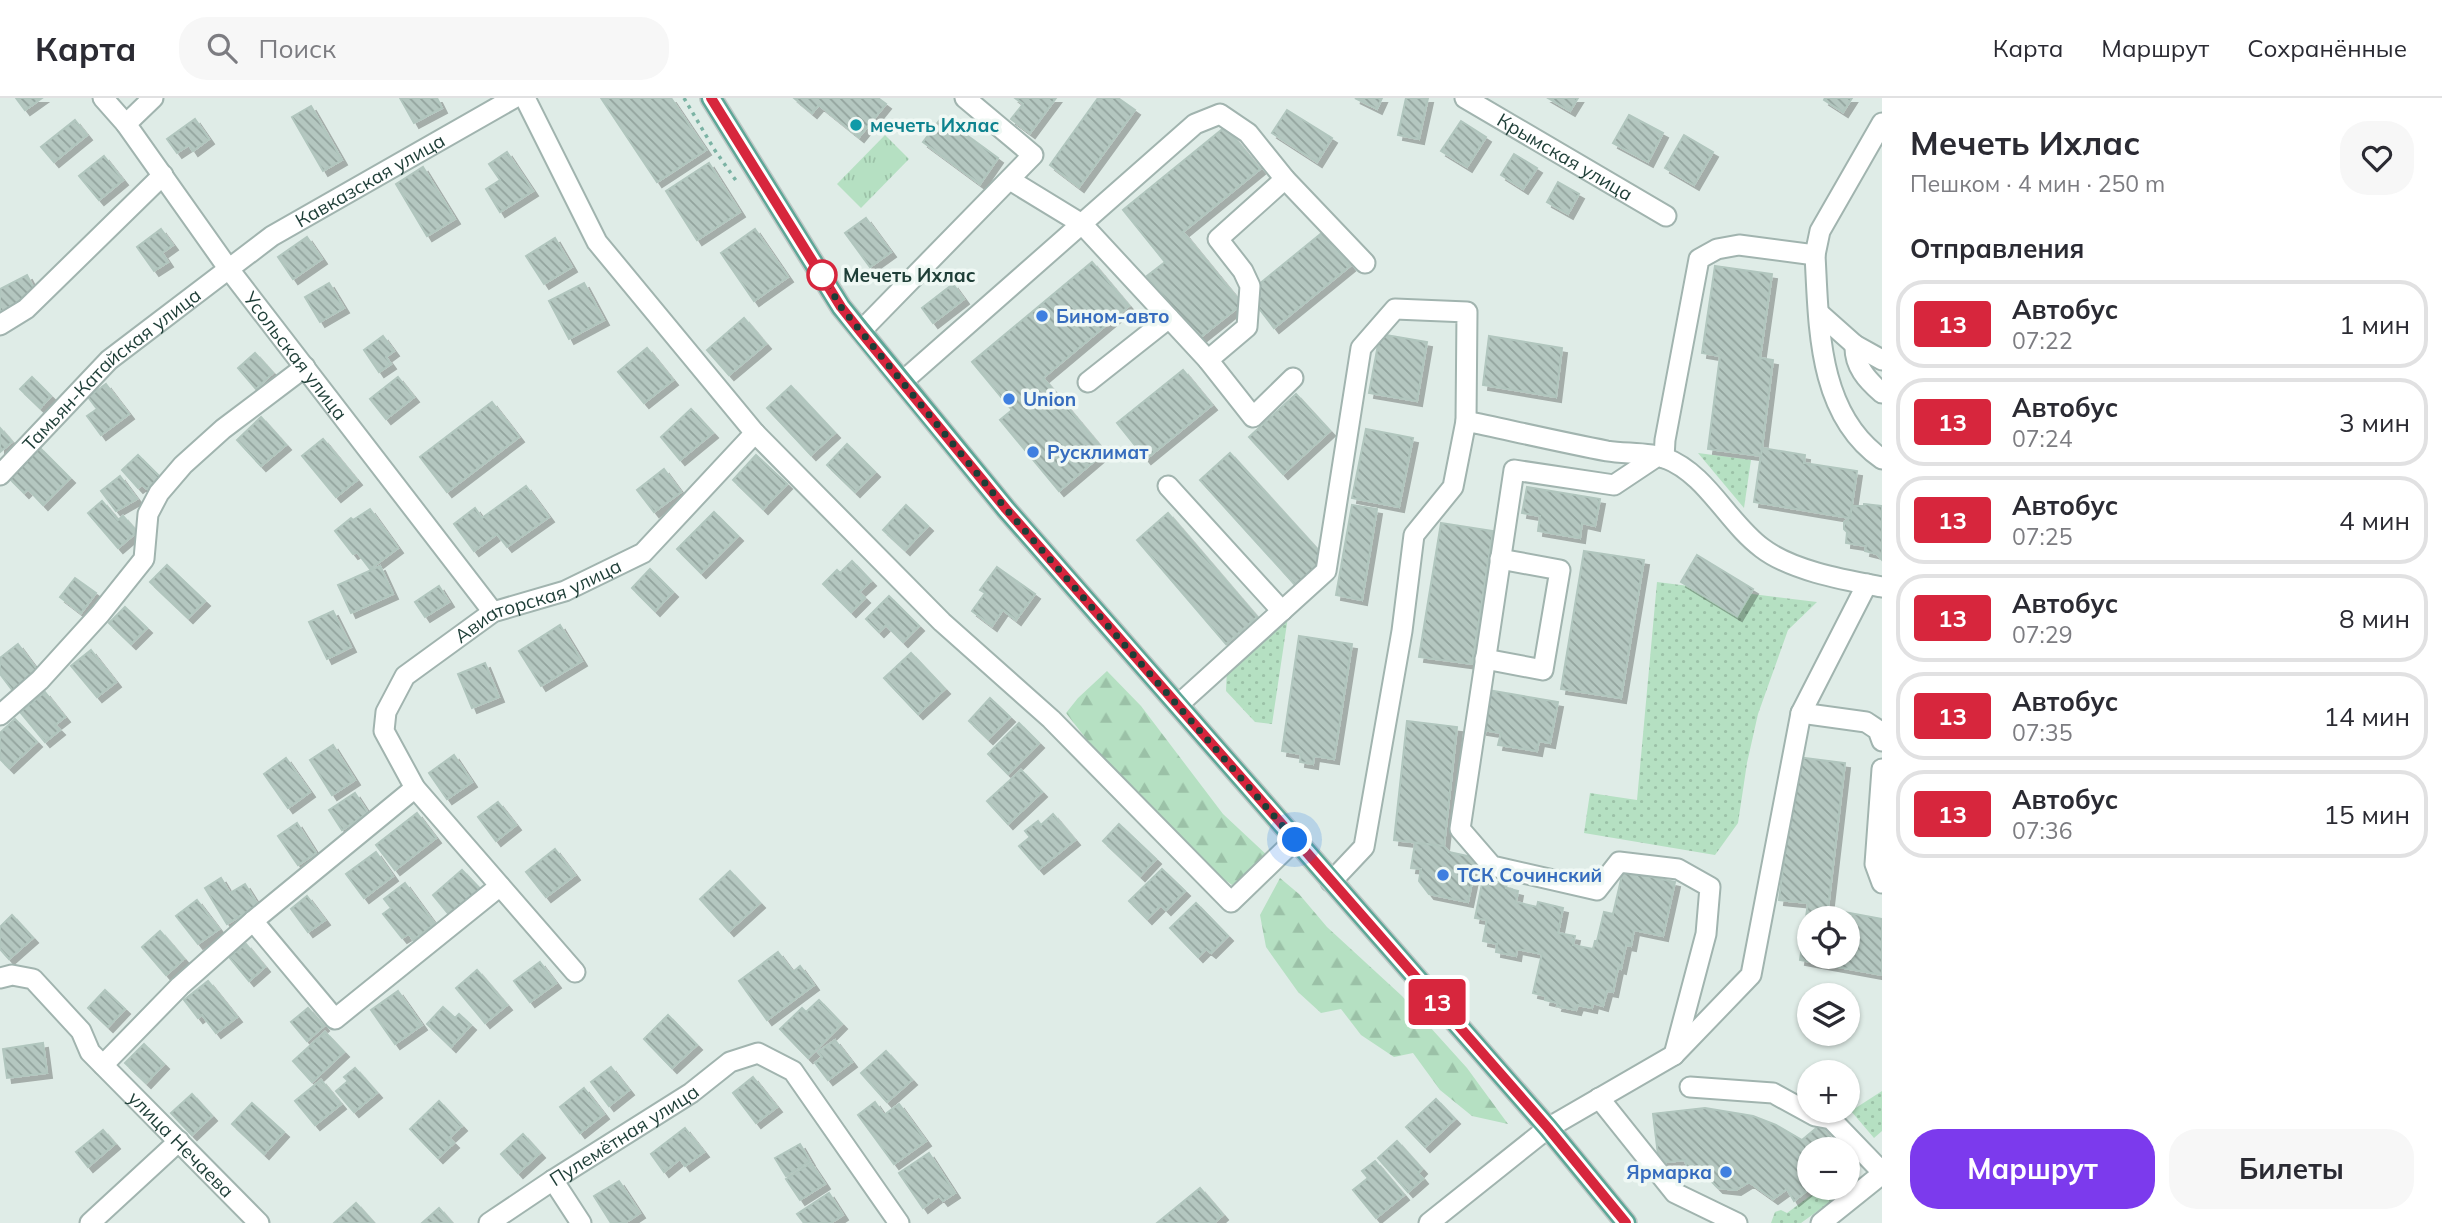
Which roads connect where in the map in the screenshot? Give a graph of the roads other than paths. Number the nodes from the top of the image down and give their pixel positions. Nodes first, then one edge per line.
1 (103, 98) edge
2 (153, 98) edge
3 (514, 98) edge
4 (525, 98) edge
5 (711, 98) edge
6 (965, 98) edge
7 (1465, 98) edge
8 (1882, 123) edge
9 (126, 124) junction
10 (163, 175) junction
11 (1285, 179) junction
12 (1010, 180) junction
13 (1666, 216) dead end
14 (1082, 224) junction
15 (1815, 255) junction
16 (1365, 263) dead end
17 (228, 268) junction
18 (1819, 313) junction
19 (1169, 318) junction
20 (0, 325) edge
21 (860, 331) junction
22 (1855, 345) junction
23 (1208, 360) junction
24 (1882, 360) edge
25 (305, 367) junction
26 (1293, 378) dead end
27 (902, 382) junction
28 (1088, 382) dead end
29 (1882, 393) edge
30 (1466, 421) junction
31 (755, 433) junction
32 (1660, 457) junction
33 (1882, 459) edge
34 (0, 475) edge
35 (1168, 486) dead end
36 (1500, 559) junction
37 (1875, 585) edge
38 (1282, 611) junction
39 (493, 612) junction
40 (1485, 659) junction
41 (1178, 705) junction
42 (1801, 713) junction
43 (0, 715) edge
44 (1882, 740) edge
45 (1882, 769) edge
46 (415, 788) junction
47 (1295, 840) junction
48 (1331, 882) junction
49 (1882, 883) edge
50 (500, 886) junction
51 (253, 920) junction
52 (575, 972) dead end
53 (0, 978) edge
54 (1674, 1055) junction
55 (103, 1065) junction
56 (1690, 1087) dead end
57 (1599, 1098) junction
58 (1548, 1128) junction
59 (179, 1141) junction
60 (1882, 1173) edge
61 (553, 1180) junction
62 (90, 1223) edge
63 (259, 1223) edge
64 (489, 1223) edge
65 (581, 1223) edge
66 (899, 1223) edge
67 (1429, 1223) edge
68 (1626, 1223) edge
69 (1737, 1223) edge
70 (1821, 1223) edge

1 - 9 street, Усольская улица
2 - 9 street
3 - 17 street, Кавказская улица
4 - 31 street
5 - 21 main road
6 - 12 street
7 - 13 street, Крымская улица
8 - 15 street
9 - 10 street, Усольская улица
10 - 17 street, Усольская улица
10 - 20 street
11 - 14 street
11 - 16 street
11 - 23 street
12 - 14 street
12 - 21 street
14 - 19 street
14 - 27 street
15 - 18 street
15 - 32 street
17 - 25 street, Усольская улица
17 - 34 street, Тамьян-Катайская улица
18 - 22 street
18 - 33 street
19 - 23 street
19 - 28 street
21 - 27 main road
22 - 24 street
22 - 29 street
23 - 26 street
25 - 39 street, Усольская улица
25 - 43 street
27 - 41 main road
30 - 32 street
30 - 38 street
30 - 48 street
31 - 39 street, Авиаторская улица
31 - 47 street
32 - 36 street
32 - 37 street
35 - 38 street
36 - 40 street
36 - 40 street
37 - 42 street
38 - 41 street
39 - 46 street, Авиаторская улица
40 - 54 street
41 - 47 main road
42 - 44 street
42 - 54 street
45 - 49 street
46 - 50 street, Авиаторская улица
46 - 51 street
47 - 48 main road
48 - 58 main road
50 - 51 street
50 - 52 street, Авиаторская улица
51 - 55 street
53 - 55 street, улица Нечаева
54 - 57 street
55 - 59 street, улица Нечаева
56 - 60 street
57 - 58 street
57 - 69 street
58 - 67 street
58 - 68 main road
59 - 62 street
59 - 63 street, улица Нечаева
60 - 70 street
61 - 64 street, Пулемётная улица
61 - 65 street
61 - 66 street, Пулемётная улица

